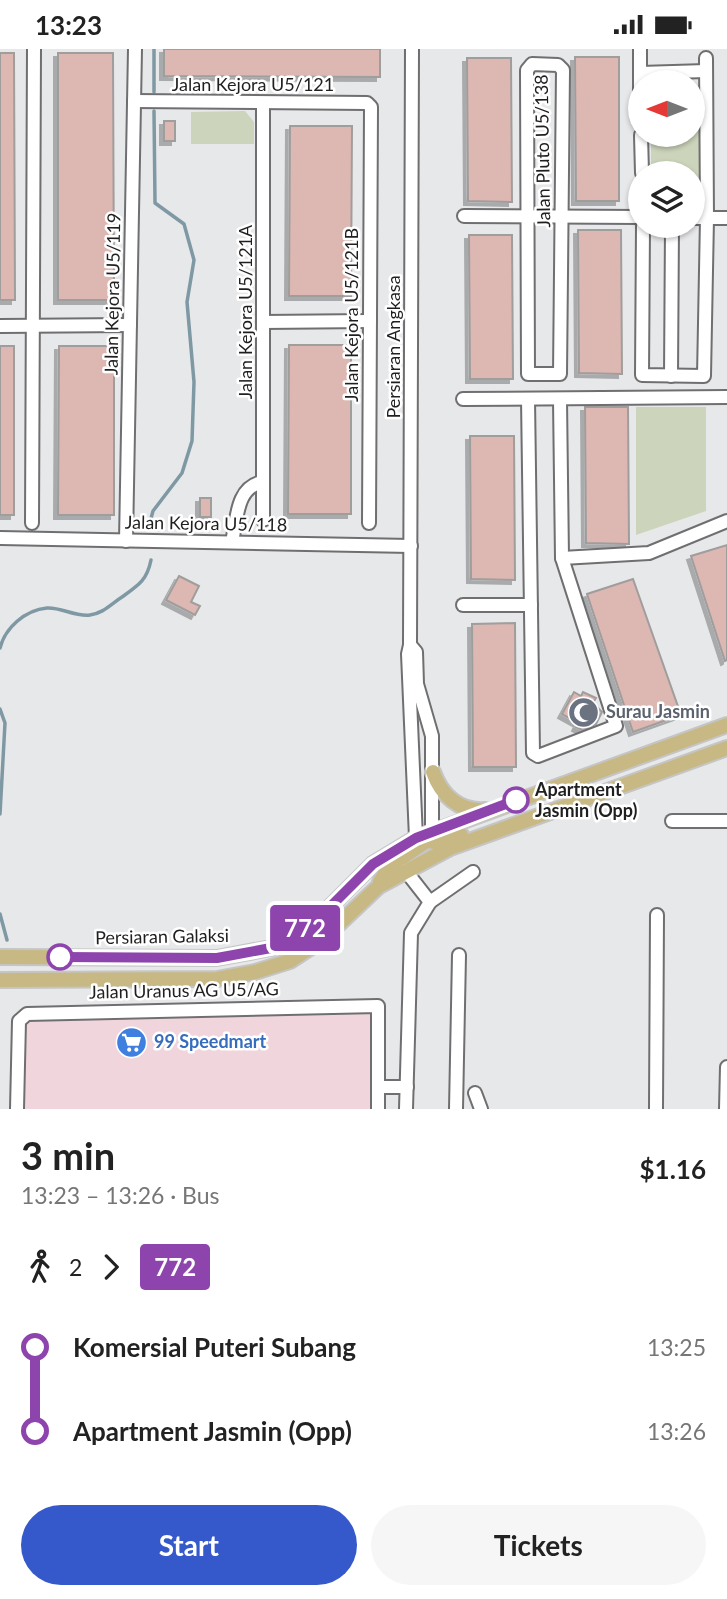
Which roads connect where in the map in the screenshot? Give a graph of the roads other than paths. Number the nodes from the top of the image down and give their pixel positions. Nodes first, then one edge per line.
1 (34, 49) edge
2 (135, 49) edge
3 (412, 49) edge
4 (640, 50) edge
5 (640, 70) edge
6 (665, 70) edge
7 (705, 72) edge
8 (134, 101) junction
9 (263, 104) junction
10 (371, 107) joint
11 (703, 147) edge
12 (464, 216) dead end
13 (528, 217) junction
14 (562, 217) junction
15 (628, 217) edge
16 (708, 218) junction
17 (727, 218) edge
18 (643, 238) edge
19 (672, 238) edge
20 (370, 321) junction
21 (263, 322) junction
22 (130, 325) junction
23 (0, 326) edge
24 (34, 326) junction
25 (671, 376) junction
26 (727, 397) edge
27 (463, 399) dead end
28 (528, 399) junction
29 (560, 400) junction
30 (263, 482) junction
31 (263, 520) dead end
32 (727, 521) edge
33 (32, 523) dead end
34 (369, 523) dead end
35 (0, 538) edge
36 (127, 541) junction
37 (232, 543) junction
38 (411, 546) junction
39 (562, 558) junction
40 (463, 605) dead end
41 (531, 605) junction
42 (410, 645) junction
43 (727, 726) edge
44 (727, 748) edge
45 (433, 772) junction
46 (490, 809) junction
47 (672, 821) dead end
48 (727, 821) edge
49 (493, 832) junction
50 (425, 837) junction
51 (405, 870) junction
52 (473, 872) dead end
53 (379, 886) junction
54 (430, 902) junction
55 (657, 915) dead end
56 (458, 955) dead end
57 (0, 957) edge
58 (0, 980) edge
59 (727, 1067) edge
60 (378, 1087) junction
61 (407, 1087) junction
62 (474, 1093) dead end
63 (18, 1109) edge
64 (378, 1109) edge
65 (407, 1109) edge
66 (456, 1109) edge
67 (481, 1109) edge
68 (656, 1109) edge
69 (726, 1109) edge

1 - 24 street
2 - 8 street, Jalan Kejora U5/119
3 - 38 street, Persiaran Angkasa
4 - 5 street
6 - 7 street
8 - 9 street, Jalan Kejora U5/121
8 - 22 street, Jalan Kejora U5/119
9 - 10 street, Jalan Kejora U5/121
9 - 21 street, Jalan Kejora U5/121A
10 - 20 street, Jalan Kejora U5/121B
11 - 16 street
12 - 13 street
13 - 14 street
13 - 14 street, Jalan Pluto U5/138
13 - 14 street, Jalan Pluto U5/138
14 - 15 street
16 - 17 street
16 - 25 street
18 - 25 street
19 - 25 street
20 - 21 street
20 - 34 street, Jalan Kejora U5/121B
21 - 30 street, Jalan Kejora U5/121A
22 - 24 street
22 - 36 street, Jalan Kejora U5/119
23 - 24 street
24 - 33 street
26 - 29 street
27 - 28 street
28 - 29 street
28 - 41 street
29 - 39 street
30 - 31 street, Jalan Kejora U5/121A
30 - 37 street
32 - 39 street
35 - 36 street, Jalan Kejora U5/118
36 - 37 street, Jalan Kejora U5/118
37 - 38 street, Jalan Kejora U5/118
38 - 42 street, Persiaran Angkasa
39 - 41 street
40 - 41 street
42 - 45 street, Persiaran Angkasa
42 - 50 street, Persiaran Angkasa
43 - 46 main road, Persiaran Galaksi
44 - 49 main road
45 - 46 main road
45 - 50 street, Persiaran Angkasa
46 - 50 main road, Persiaran Galaksi
47 - 48 street
49 - 50 main road
49 - 51 main road
50 - 53 main road
50 - 57 main road, Persiaran Galaksi
51 - 53 main road
51 - 54 street
52 - 54 street
53 - 58 main road
54 - 61 street
55 - 68 street
56 - 66 street
59 - 69 street
60 - 61 street
60 - 63 street, Jalan Uranus AG U5/AG
60 - 64 street
61 - 65 street
62 - 67 street

